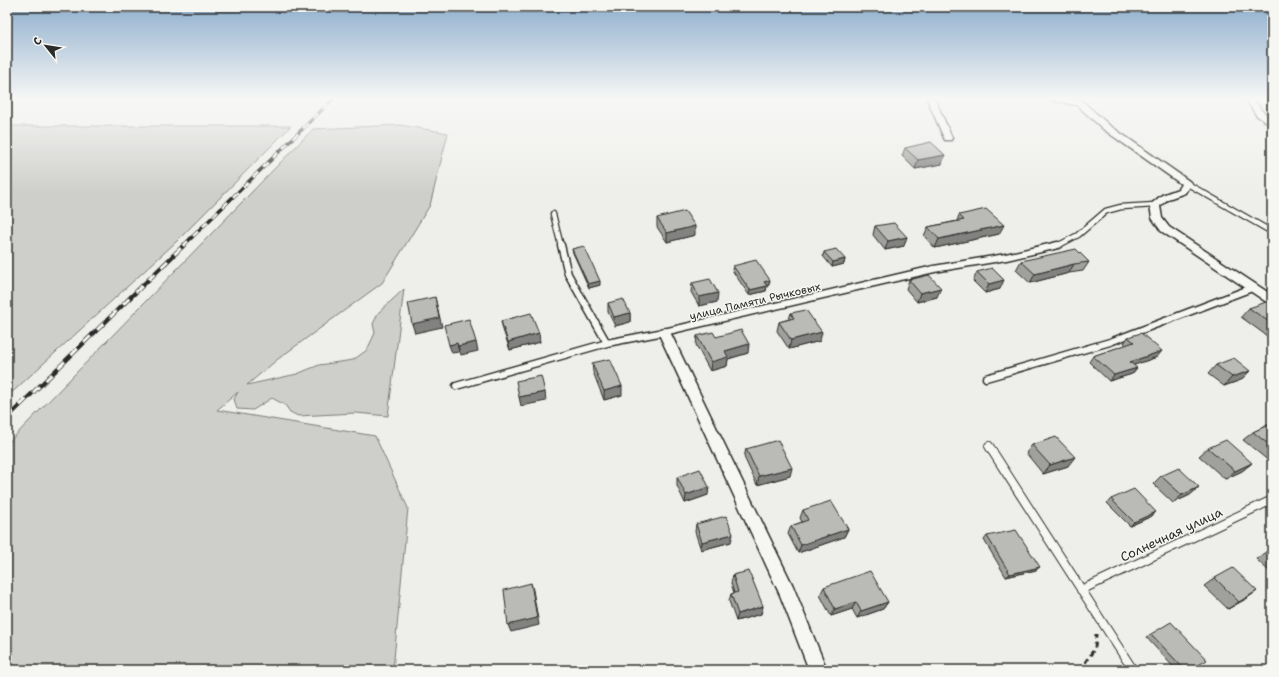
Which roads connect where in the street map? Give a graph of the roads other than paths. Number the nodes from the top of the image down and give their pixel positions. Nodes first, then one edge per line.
1 (945, 131) edge
2 (1111, 131) edge
3 (948, 138) dead end
4 (1186, 183) junction
5 (1155, 205) junction
6 (553, 214) dead end
7 (1272, 232) edge
8 (1252, 288) junction
9 (1272, 300) edge
10 (664, 332) junction
11 (607, 343) junction
12 (986, 378) dead end
13 (456, 386) dead end
14 (989, 446) dead end
15 (1272, 500) edge
16 (1081, 590) junction
17 (818, 670) edge
18 (1134, 670) edge

1 - 3 street
2 - 4 street
4 - 5 street
4 - 7 lane
5 - 8 street
5 - 10 lane, улица Памяти Рычковых
6 - 11 lane
8 - 9 street
8 - 12 lane
10 - 11 lane, улица Памяти Рычковых
10 - 17 street
11 - 13 lane, улица Памяти Рычковых
14 - 16 lane
15 - 16 lane, Солнечная улица
16 - 18 lane

